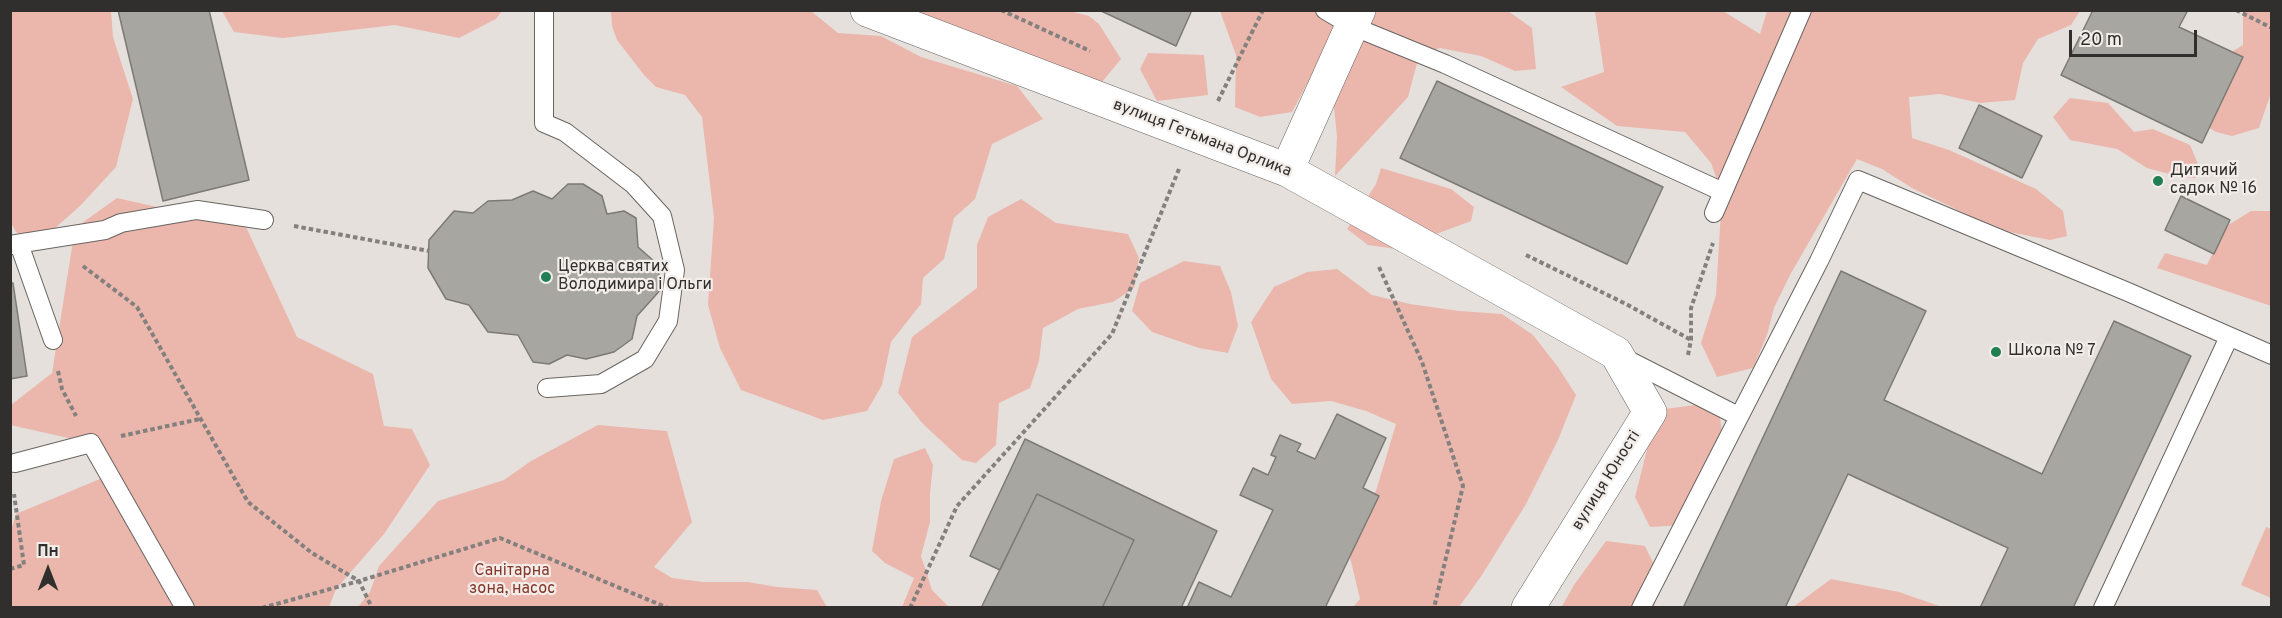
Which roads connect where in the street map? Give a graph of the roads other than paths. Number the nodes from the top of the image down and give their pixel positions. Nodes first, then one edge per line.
1 (544, 10) edge
2 (867, 10) edge
3 (1802, 10) edge
4 (1345, 16) edge
5 (1287, 170) junction
6 (1723, 192) junction
7 (1714, 213) dead end
8 (264, 220) road end
9 (15, 244) edge
10 (2229, 337) junction
11 (53, 340) dead end
12 (1616, 353) junction
13 (2271, 355) edge
14 (547, 388) dead end
15 (1738, 416) junction
16 (15, 463) dead end
17 (185, 608) edge
18 (1528, 608) edge
19 (1641, 608) edge
20 (2103, 608) edge

1 - 14 lane
2 - 5 street, вулиця Гетьмана Орлика
3 - 6 lane
4 - 5 street
4 - 6 lane
5 - 12 street, вулиця Гетьмана Орлика
6 - 7 lane
8 - 9 lane
9 - 11 lane
10 - 13 lane
10 - 15 lane
10 - 20 lane
12 - 15 lane
12 - 18 street, вулиця Юності
15 - 19 lane
16 - 17 lane

